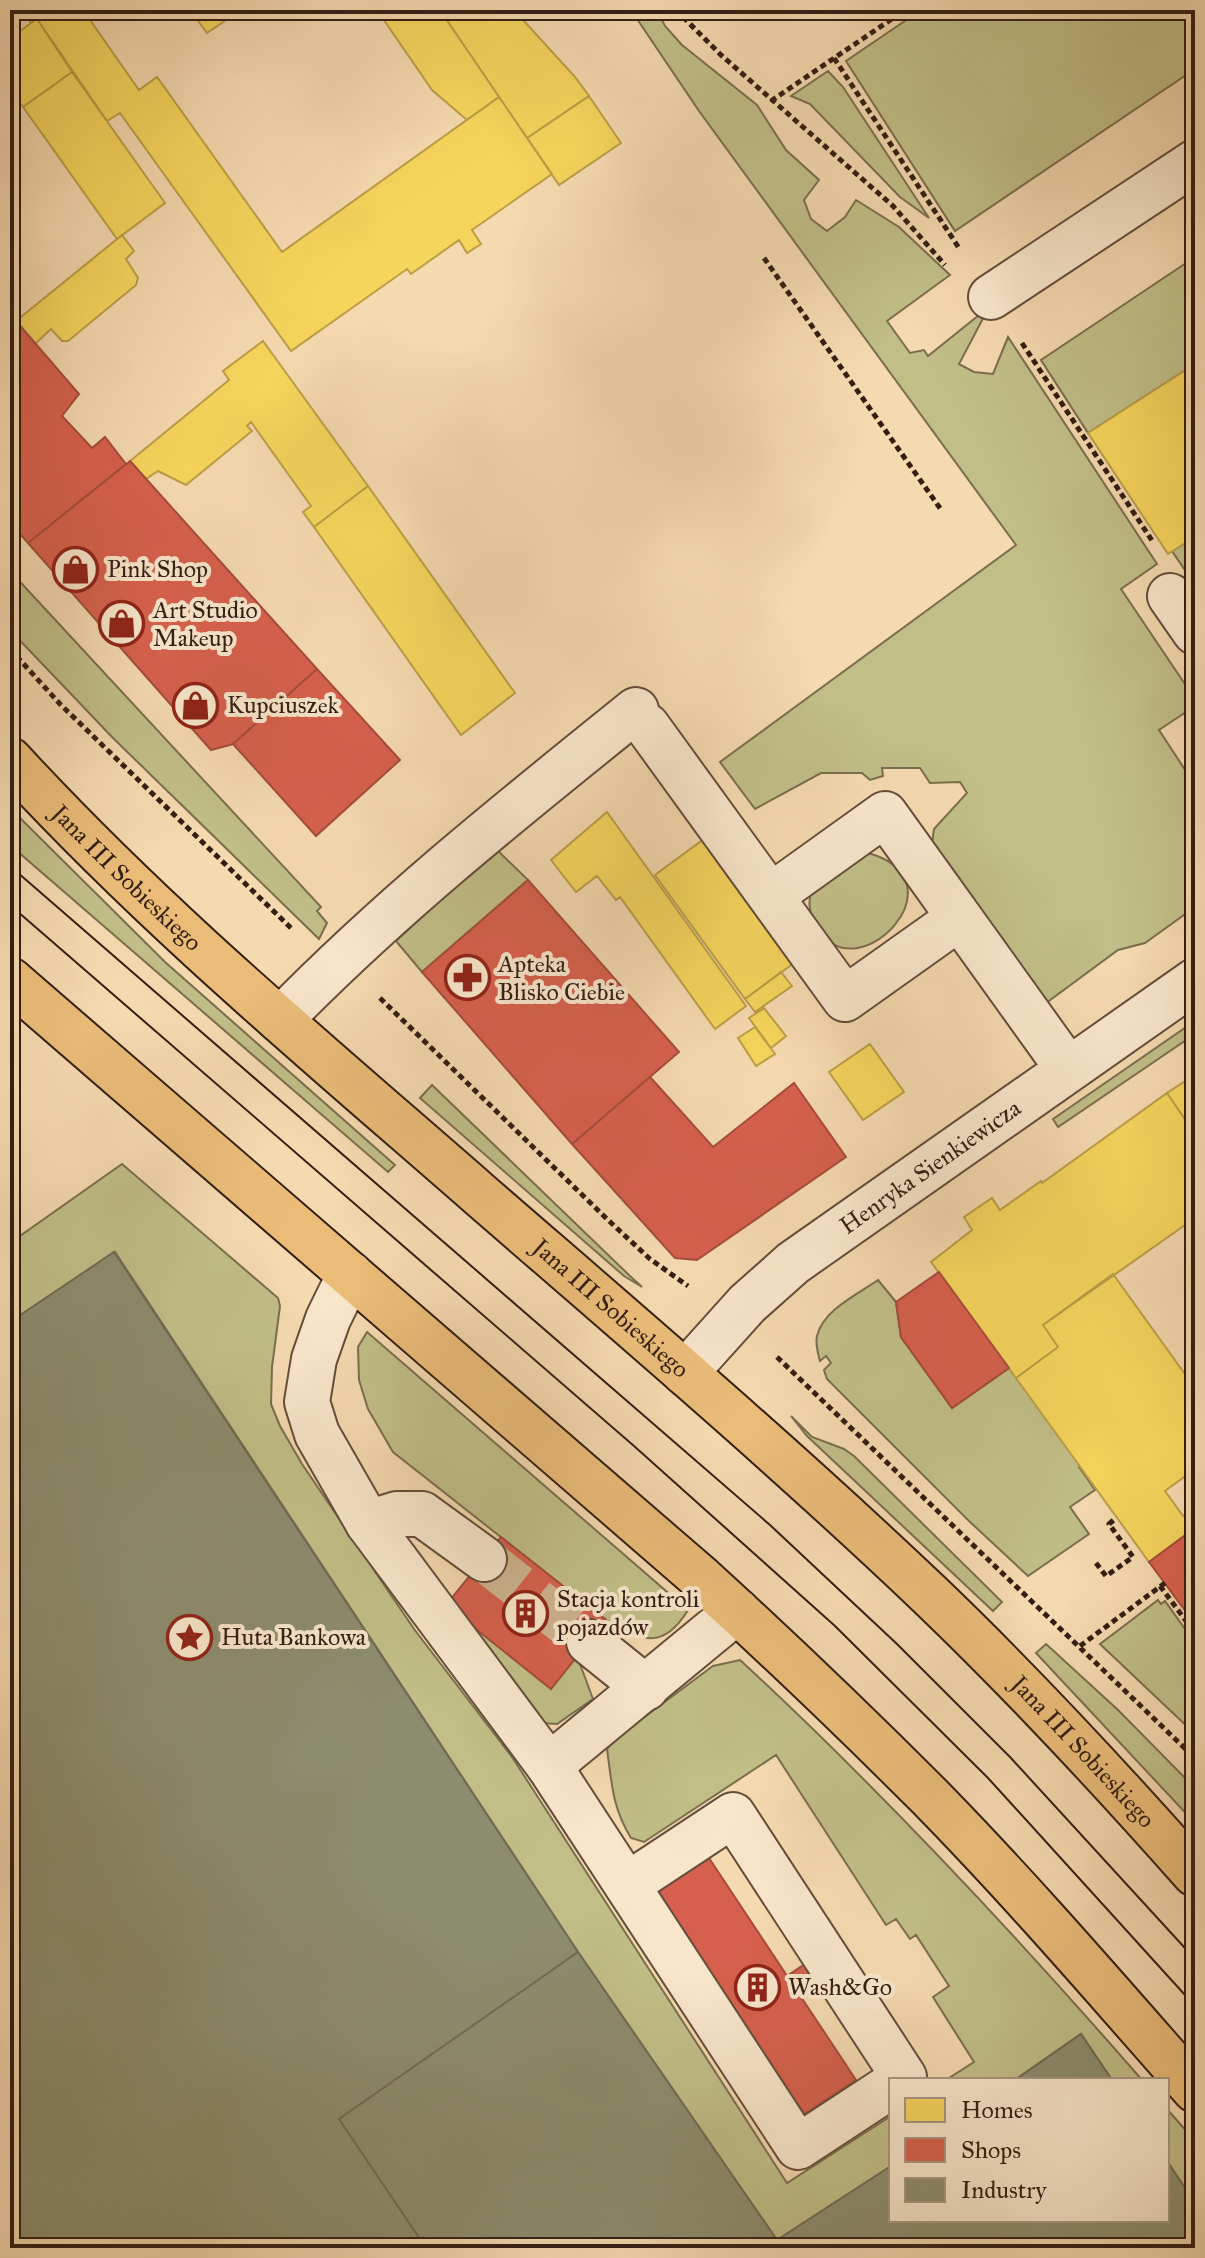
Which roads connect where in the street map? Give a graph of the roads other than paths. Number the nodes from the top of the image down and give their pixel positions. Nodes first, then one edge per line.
1 (1195, 162) edge
2 (991, 297) road end
3 (1170, 596) road end
4 (1195, 632) edge
5 (10, 760) edge
6 (772, 895) junction
7 (959, 918) junction
8 (10, 980) edge
9 (1195, 981) edge
10 (280, 1020) junction
11 (1068, 1069) junction
12 (350, 1274) junction
13 (685, 1373) junction
14 (368, 1523) junction
15 (484, 1559) tunnel mouth
16 (737, 1611) junction
17 (589, 1642) tunnel mouth
18 (646, 1688) junction
19 (549, 1766) junction
20 (1195, 1874) edge
21 (627, 1885) junction
22 (903, 2078) edge
23 (889, 2087) edge
24 (1195, 2090) edge

1 - 2 street
3 - 4 street
5 - 10 main road, Jana III Sobieskiego
6 - 7 street
6 - 7 street
6 - 10 street
7 - 11 street
8 - 12 main road
9 - 11 street, Henryka Sienkiewicza
10 - 13 main road, Jana III Sobieskiego
11 - 13 street, Henryka Sienkiewicza
12 - 14 street
12 - 16 main road
13 - 20 main road, Jana III Sobieskiego
14 - 15 street
14 - 19 street
16 - 18 street
16 - 24 main road
17 - 18 street
18 - 19 street
19 - 21 street
21 - 22 street
21 - 23 street

